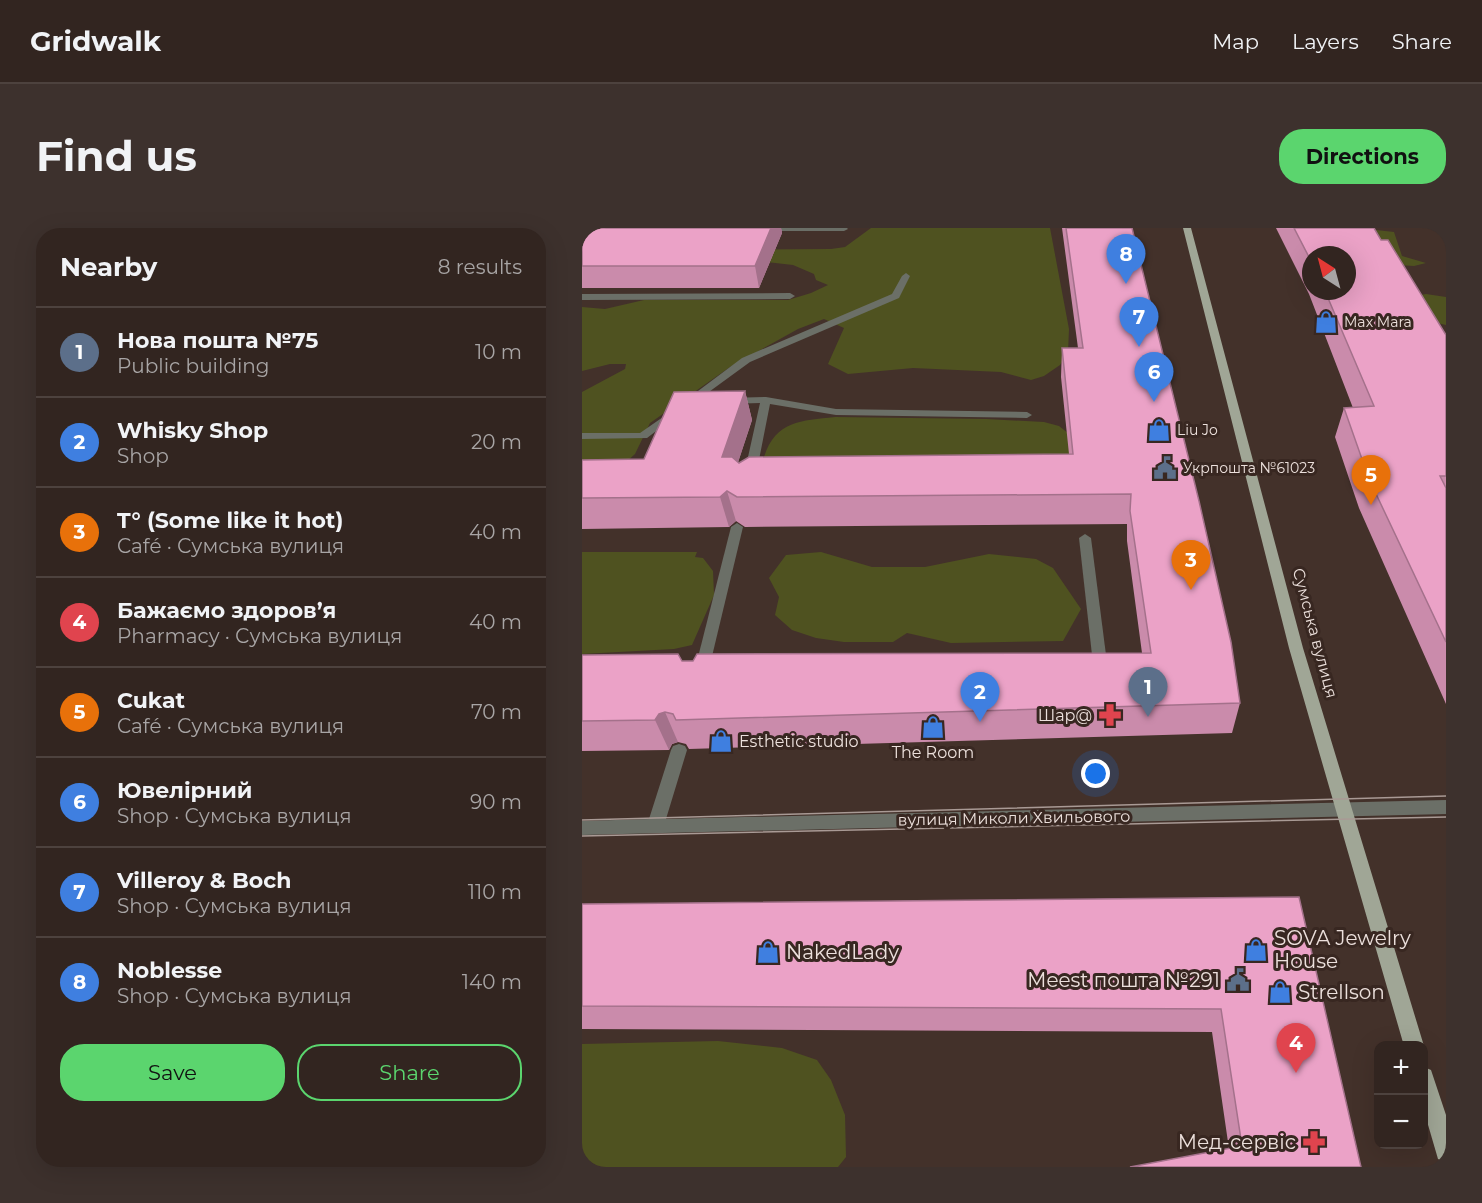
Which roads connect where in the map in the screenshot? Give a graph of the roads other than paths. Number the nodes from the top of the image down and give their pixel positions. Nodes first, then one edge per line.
1 (1187, 228) edge
2 (748, 229) edge
3 (844, 229) edge
4 (906, 276) dead end
5 (790, 296) dead end
6 (582, 297) edge
7 (766, 400) junction
8 (687, 403) junction
9 (1027, 415) dead end
10 (582, 436) edge
11 (748, 487) edge
12 (737, 527) edge
13 (1085, 538) dead end
14 (1099, 655) edge
15 (699, 685) edge
16 (679, 750) edge
17 (1446, 807) edge
18 (1345, 810) junction
19 (655, 827) junction
20 (582, 828) edge
21 (1413, 1041) edge
22 (1428, 1090) edge
23 (1446, 1151) edge

1 - 18 main road, Сумська вулиця
2 - 3 street
4 - 8 street
5 - 6 street
7 - 8 street
7 - 9 street
7 - 11 street
8 - 10 street
12 - 15 street
13 - 14 street
16 - 19 street
17 - 18 street, вулиця Миколи Хвильового
18 - 19 street, вулиця Миколи Хвильового
18 - 21 main road, Сумська вулиця
19 - 20 street, вулиця Миколи Хвильового
22 - 23 main road

